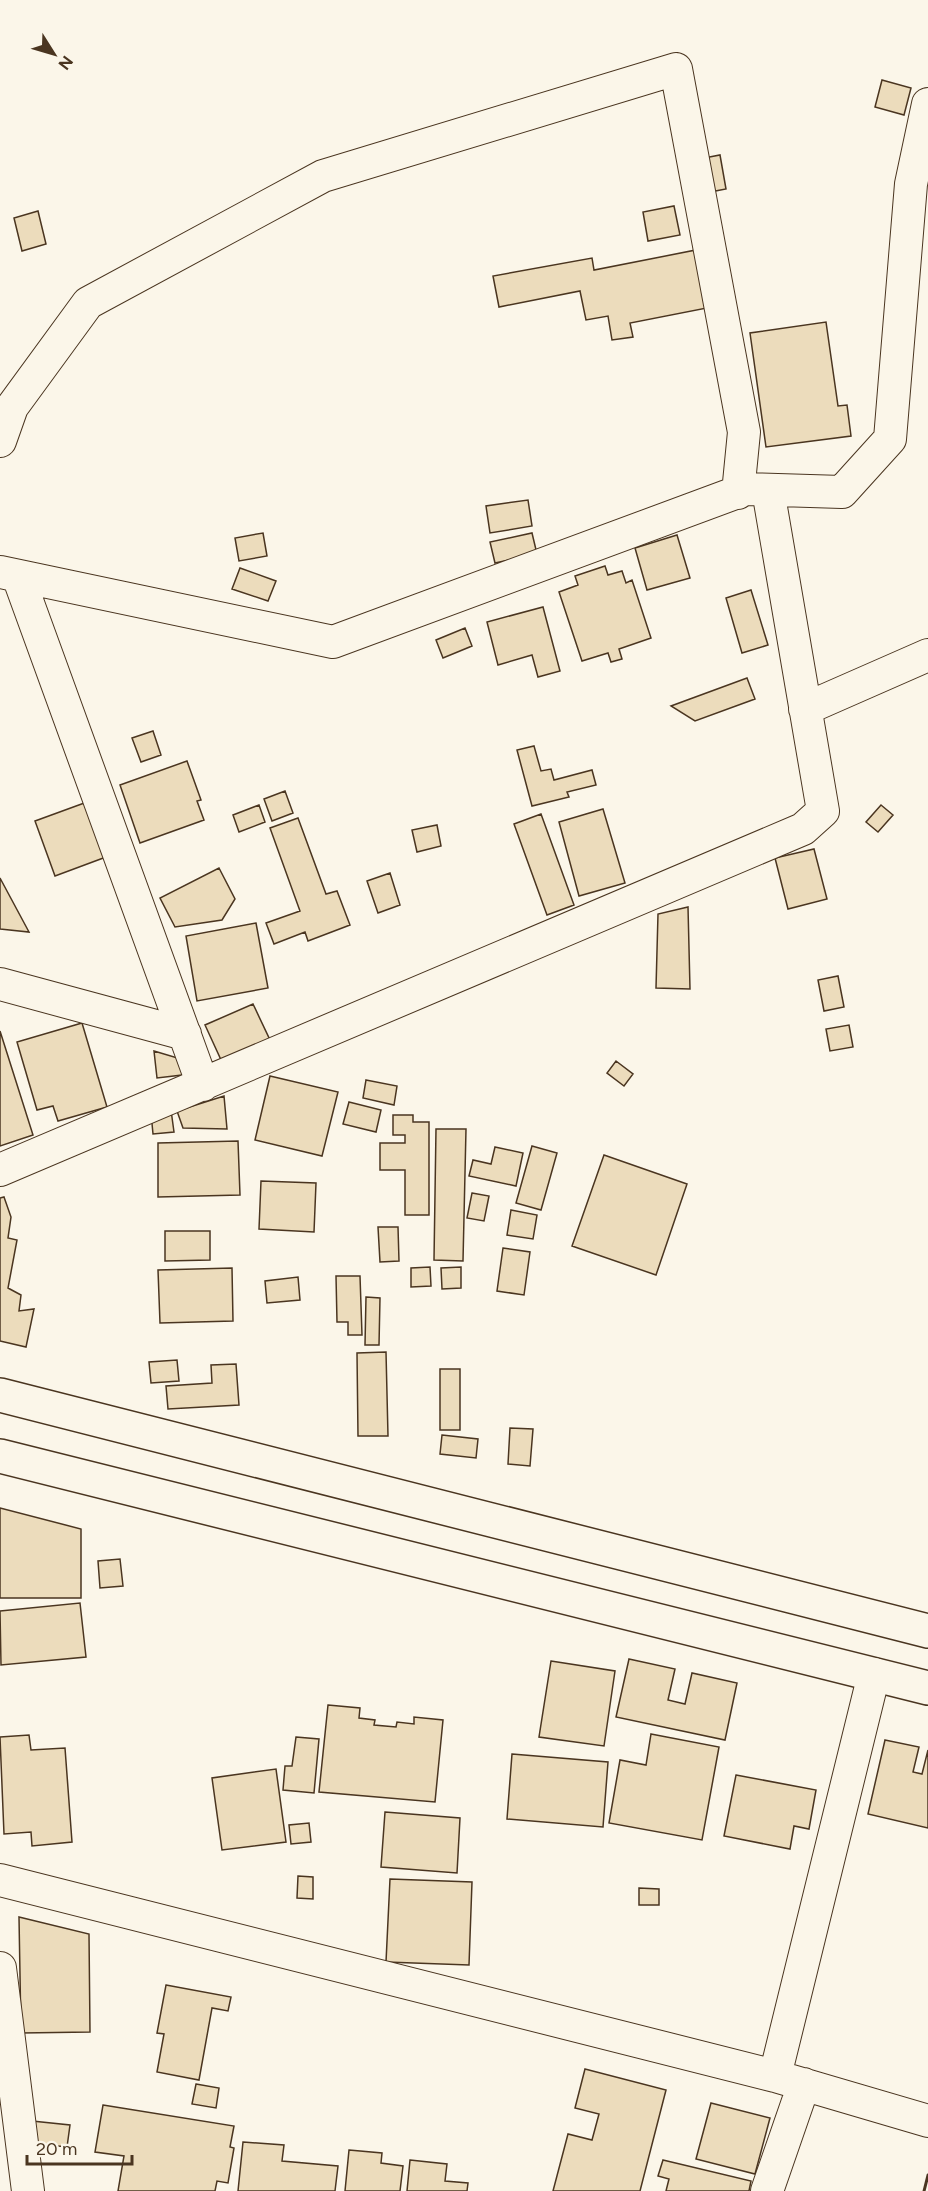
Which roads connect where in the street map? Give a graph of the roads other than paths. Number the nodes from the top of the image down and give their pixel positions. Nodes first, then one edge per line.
1 (928, 104) edge
2 (0, 441) edge
3 (753, 491) junction
4 (9, 574) edge
5 (928, 655) edge
6 (805, 709) junction
7 (0, 984) edge
8 (185, 1034) junction
9 (203, 1084) junction
10 (0, 1170) edge
11 (0, 1395) edge
12 (0, 1456) edge
13 (928, 1630) edge
14 (874, 1674) junction
15 (928, 1688) edge
16 (0, 1880) edge
17 (0, 1968) edge
18 (789, 2080) junction
19 (928, 2121) edge
20 (28, 2191) edge
21 (767, 2191) edge

1 - 3 street
2 - 3 street
3 - 4 street
3 - 6 street
4 - 8 street
5 - 6 street
6 - 9 street
7 - 8 street
8 - 9 street
9 - 10 street
11 - 13 street
12 - 14 street
14 - 15 street
14 - 18 street
16 - 18 street
17 - 20 street
18 - 19 street
18 - 21 street

